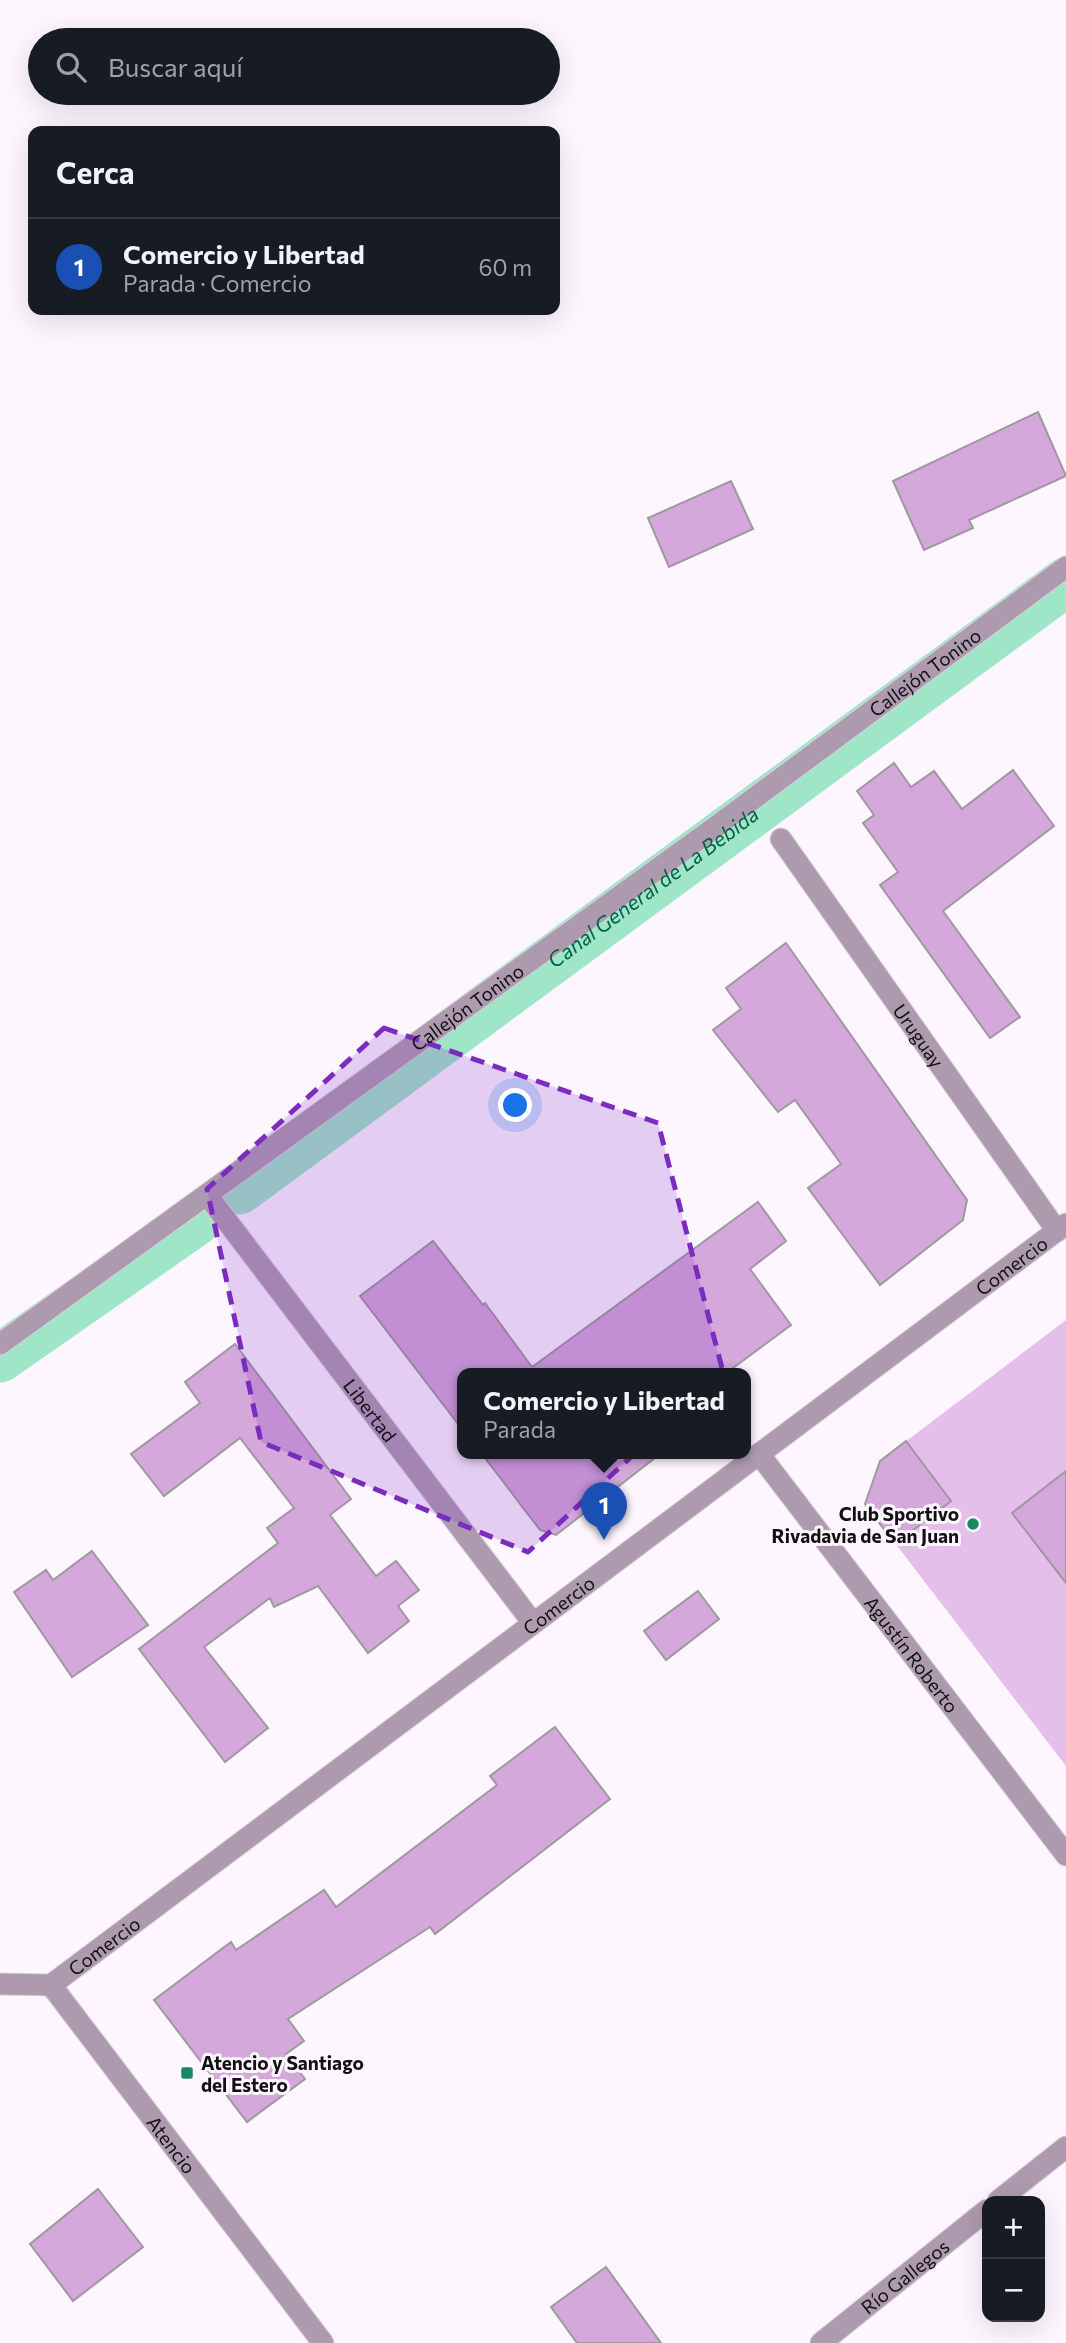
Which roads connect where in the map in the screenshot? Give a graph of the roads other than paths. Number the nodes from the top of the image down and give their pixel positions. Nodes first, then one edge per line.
1 (1066, 567) edge
2 (781, 839) dead end
3 (207, 1195) junction
4 (1061, 1228) edge
5 (0, 1344) edge
6 (760, 1454) junction
7 (533, 1623) junction
8 (1066, 1855) edge
9 (0, 1984) edge
10 (51, 1985) junction
11 (1066, 2147) edge
12 (1004, 2196) edge
13 (982, 2214) edge
14 (323, 2343) edge
15 (821, 2343) edge

1 - 3 street, Callejón Tonino
2 - 4 street, Uruguay
3 - 5 street, Callejón Tonino
3 - 7 street, Libertad
4 - 6 street, Comercio
6 - 7 street, Comercio
6 - 8 street, Agustín Roberto
7 - 10 street, Comercio
9 - 10 street
10 - 14 street, Atencio
11 - 12 street
13 - 15 street, Río Gallegos

